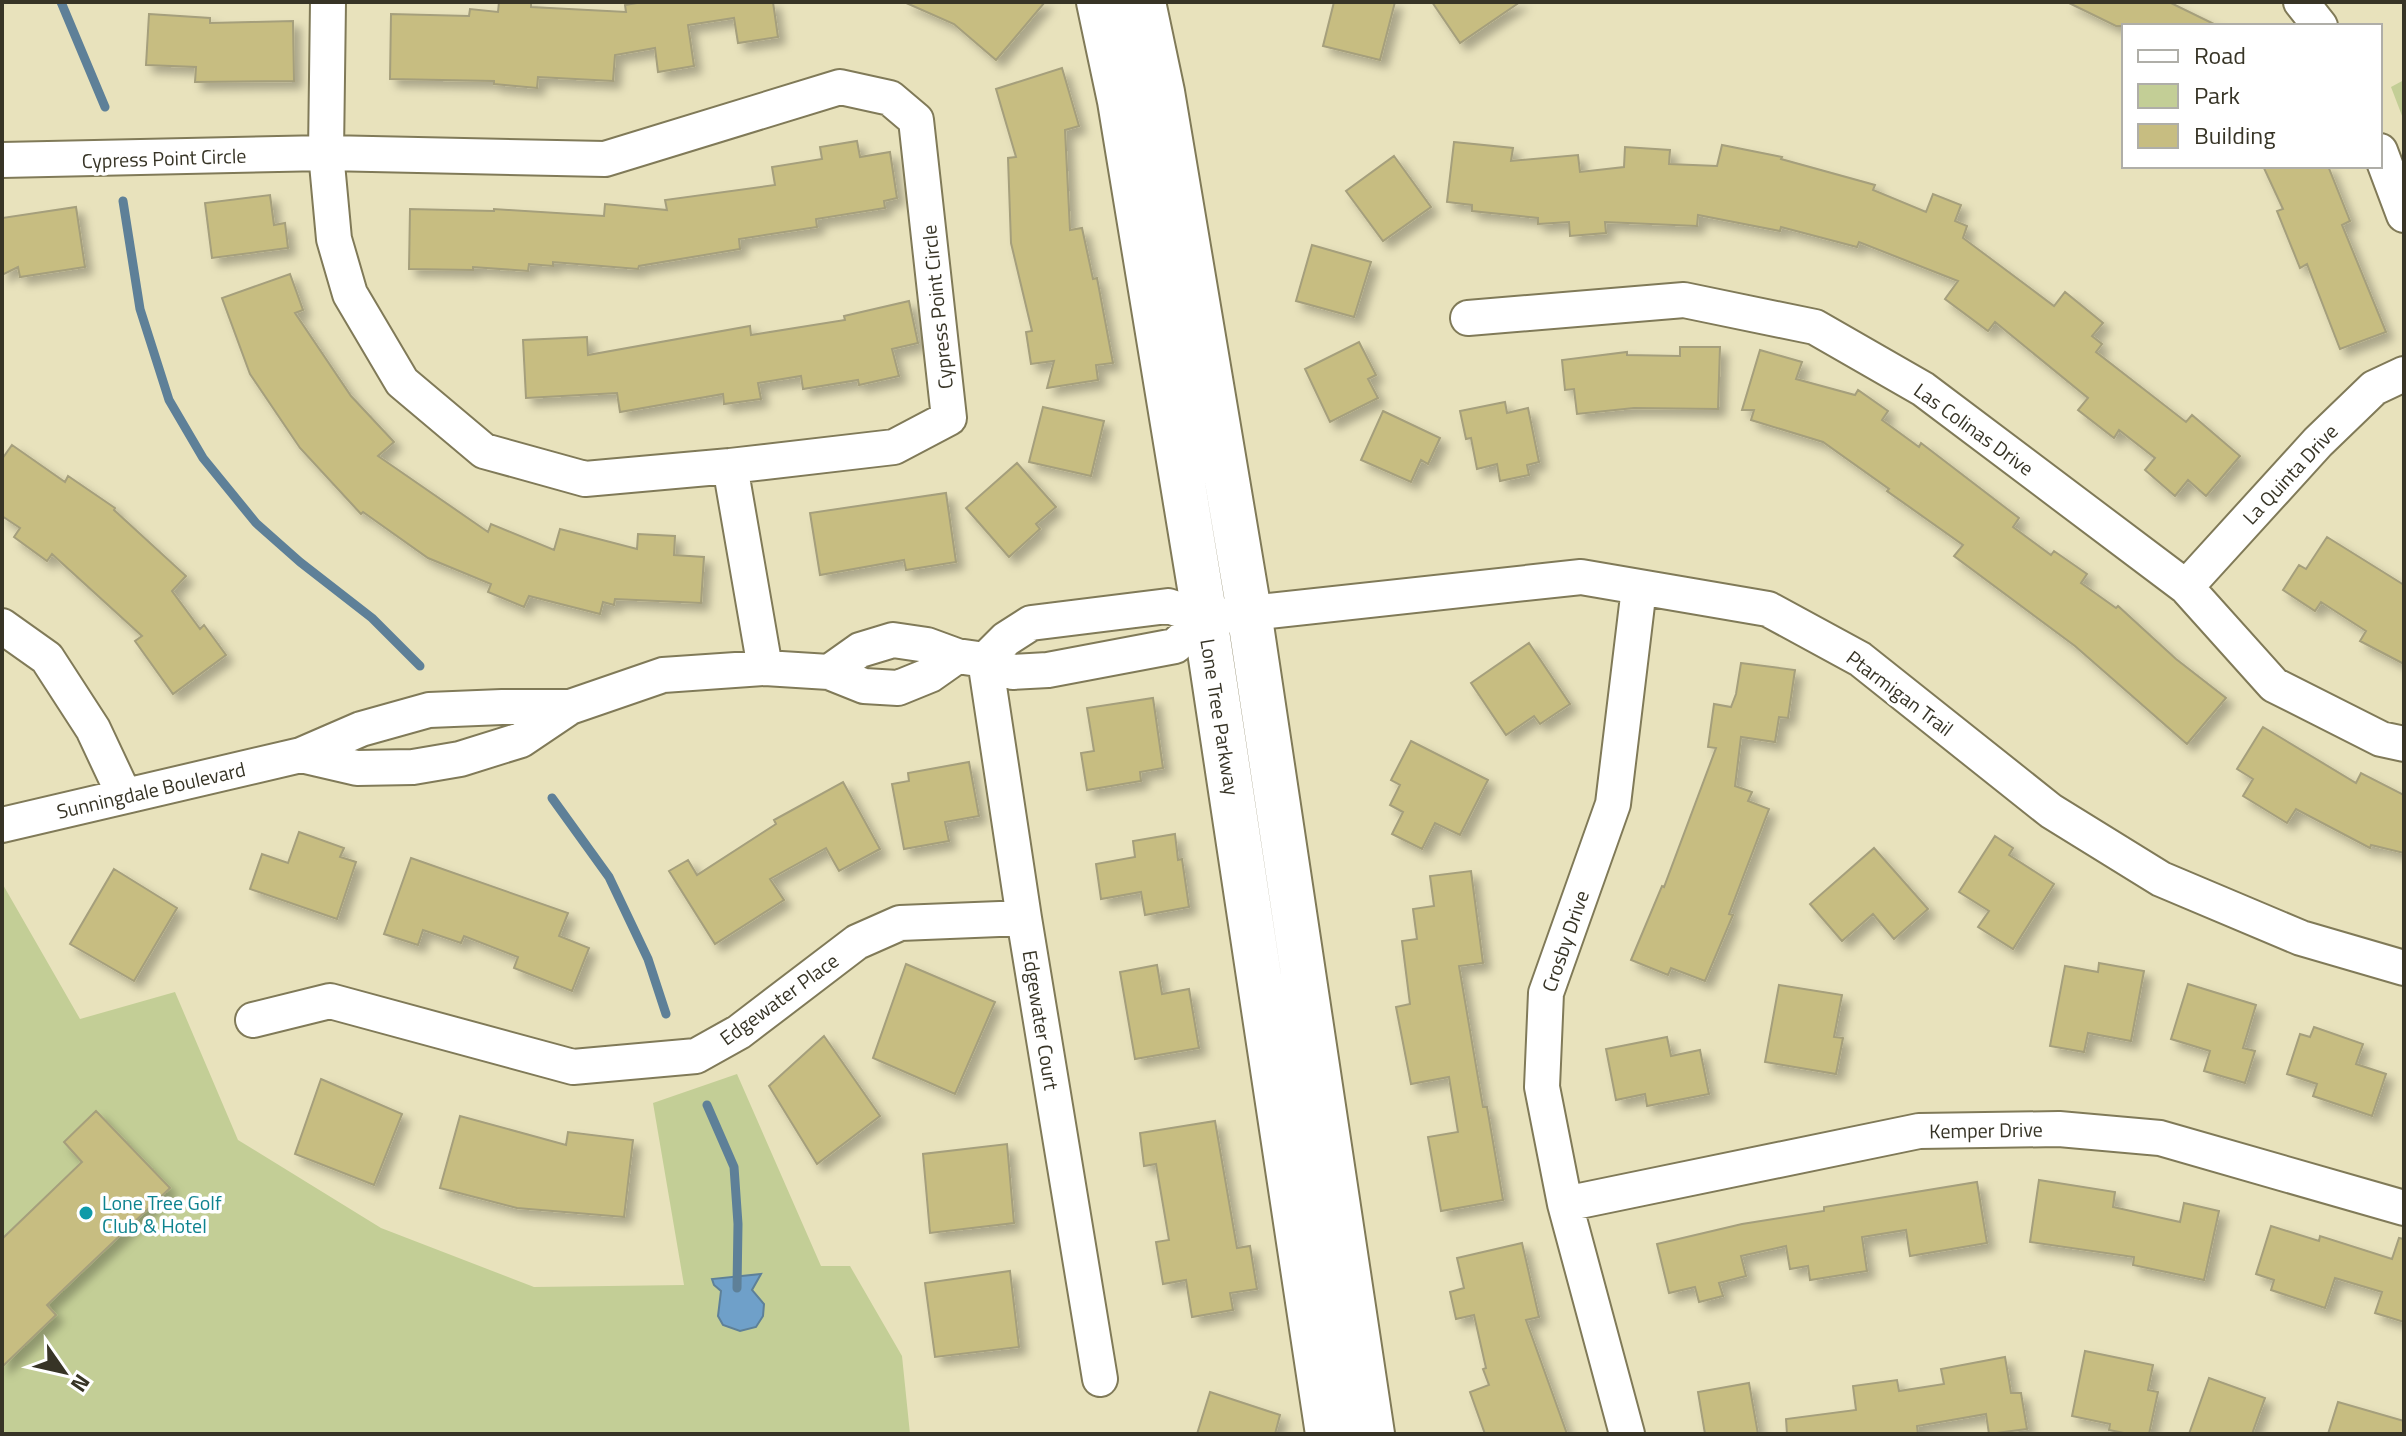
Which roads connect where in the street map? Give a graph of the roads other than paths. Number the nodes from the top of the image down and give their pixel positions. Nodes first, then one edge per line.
1 (328, 2) edge
2 (1099, 2) edge
3 (1143, 2) edge
4 (2301, 2) edge
5 (2318, 24) edge
6 (326, 153) junction
7 (2382, 156) edge
8 (2, 160) edge
9 (2404, 215) edge
10 (1468, 318) dead end
11 (2404, 374) edge
12 (730, 466) junction
13 (2186, 587) junction
14 (1639, 588) junction
15 (1249, 612) junction
16 (1205, 618) junction
17 (2, 626) edge
18 (971, 658) junction
19 (765, 668) junction
20 (829, 672) junction
21 (570, 707) junction
22 (2404, 744) edge
23 (301, 755) junction
24 (124, 795) junction
25 (2, 825) edge
26 (1024, 918) junction
27 (2404, 968) edge
28 (253, 1020) dead end
29 (1565, 1204) junction
30 (2404, 1208) edge
31 (1100, 1379) dead end
32 (1328, 1434) edge
33 (1372, 1434) edge
34 (1627, 1434) edge

1 - 6 street
2 - 16 street, Lone Tree Parkway
3 - 15 street
4 - 5 street
6 - 8 street, Cypress Point Circle
6 - 12 street, Cypress Point Circle
6 - 12 street, Cypress Point Circle
7 - 9 street
10 - 13 street, Las Colinas Drive
11 - 13 street, La Quinta Drive
12 - 19 street
13 - 22 street, Las Colinas Drive
14 - 15 street, Ptarmigan Trail
14 - 27 street, Ptarmigan Trail
14 - 29 street, Crosby Drive
15 - 16 street, Ptarmigan Trail
15 - 33 street
16 - 18 street, Sunningdale Boulevard
16 - 18 street
16 - 32 street, Lone Tree Parkway
17 - 24 street
18 - 20 street, Sunningdale Boulevard
18 - 20 street
18 - 26 street, Edgewater Court
19 - 20 street, Sunningdale Boulevard
19 - 21 street, Sunningdale Boulevard
21 - 23 street, Sunningdale Boulevard
21 - 23 street, Sunningdale Boulevard
23 - 24 street, Sunningdale Boulevard
24 - 25 street, Sunningdale Boulevard
26 - 28 street, Edgewater Place
26 - 31 street, Edgewater Court
29 - 30 street, Kemper Drive
29 - 34 street, Crosby Drive

